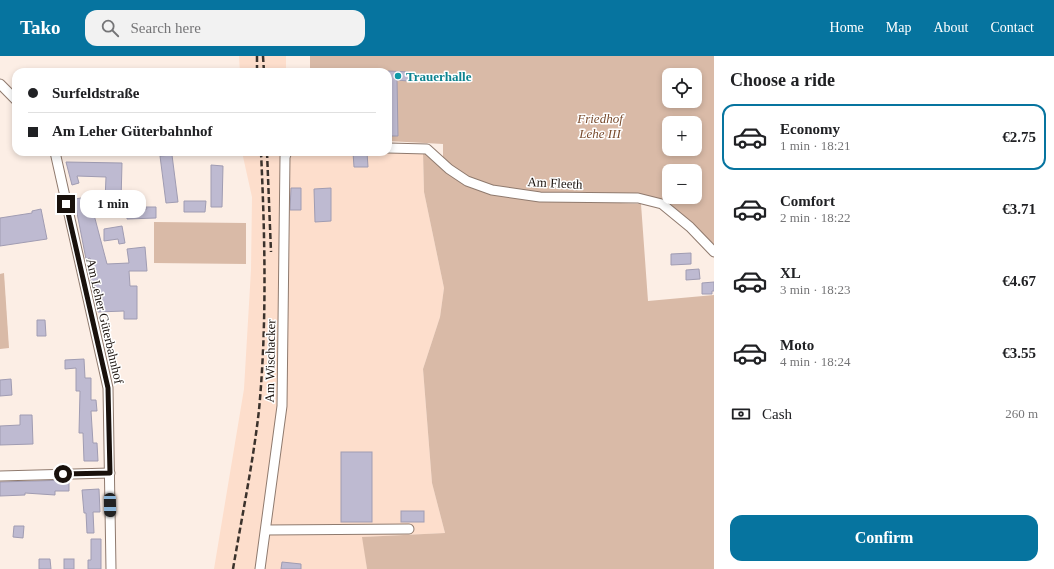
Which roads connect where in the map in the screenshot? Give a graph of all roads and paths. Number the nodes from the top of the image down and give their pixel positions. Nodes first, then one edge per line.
1 (0, 84) edge
2 (12, 96) edge
3 (392, 148) edge
4 (56, 156) edge
5 (285, 156) edge
6 (714, 252) edge
7 (110, 473) junction
8 (0, 476) edge
9 (409, 529) dead end
10 (266, 530) junction
11 (111, 569) edge
12 (260, 569) edge

1 - 2 street
3 - 6 street, Am Fleeth
4 - 7 street, Am Leher Güterbahnhof
5 - 10 street, Am Wischacker
7 - 8 street
7 - 11 street, Am Leher Güterbahnhof
9 - 10 street
10 - 12 street, Am Wischacker

